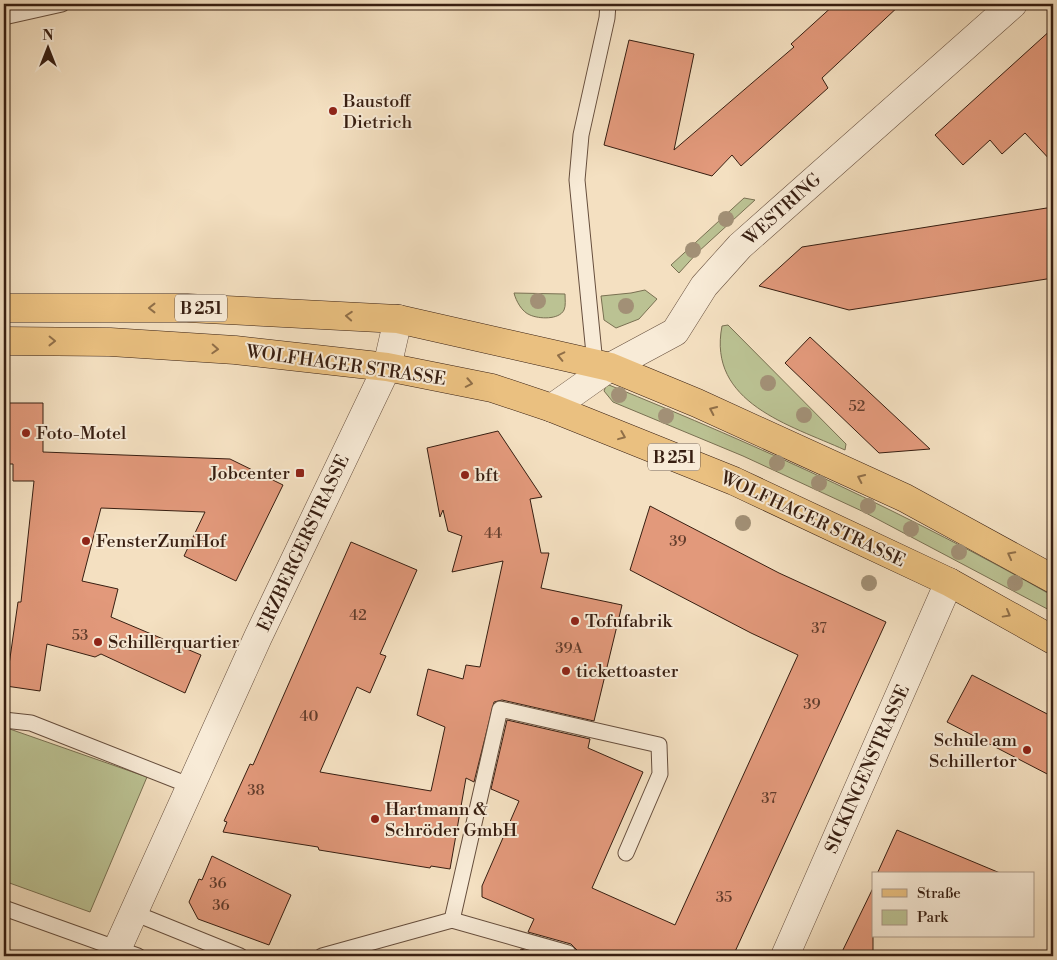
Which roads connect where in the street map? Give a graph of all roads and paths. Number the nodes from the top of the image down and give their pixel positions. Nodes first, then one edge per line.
1 (62, 4) edge
2 (608, 4) edge
3 (1013, 4) edge
4 (4, 18) edge
5 (4, 308) edge
6 (398, 319) junction
7 (4, 340) edge
8 (603, 365) junction
9 (387, 367) junction
10 (552, 408) junction
11 (1053, 579) edge
12 (949, 582) junction
13 (1053, 640) edge
14 (4, 720) edge
15 (191, 786) junction
16 (626, 853) dead end
17 (4, 908) edge
18 (134, 913) junction
19 (452, 920) junction
20 (123, 953) edge
21 (568, 953) dead end
22 (240, 956) edge
23 (322, 956) edge
24 (785, 956) edge

1 - 4 lane
2 - 8 lane
3 - 8 street, WESTRING
6 -> 5 main road, B 251
8 -> 6 main road, B 251
6 - 9 street, ERZBERGERSTRASSE
7 -> 9 main road, WOLFHAGER STRASSE / B 251
8 - 10 street, WESTRING
11 -> 8 main road, B 251
9 -> 10 main road, WOLFHAGER STRASSE / B 251
9 - 15 street, ERZBERGERSTRASSE
10 -> 12 main road, WOLFHAGER STRASSE / B 251
12 -> 13 main road, WOLFHAGER STRASSE / B 251
12 - 24 street, SICKINGENSTRASSE
14 - 15 lane
15 - 18 street, ERZBERGERSTRASSE
16 - 19 lane
17 - 20 lane
18 - 20 street, ERZBERGERSTRASSE
18 - 22 lane
19 - 21 lane
19 - 23 lane

